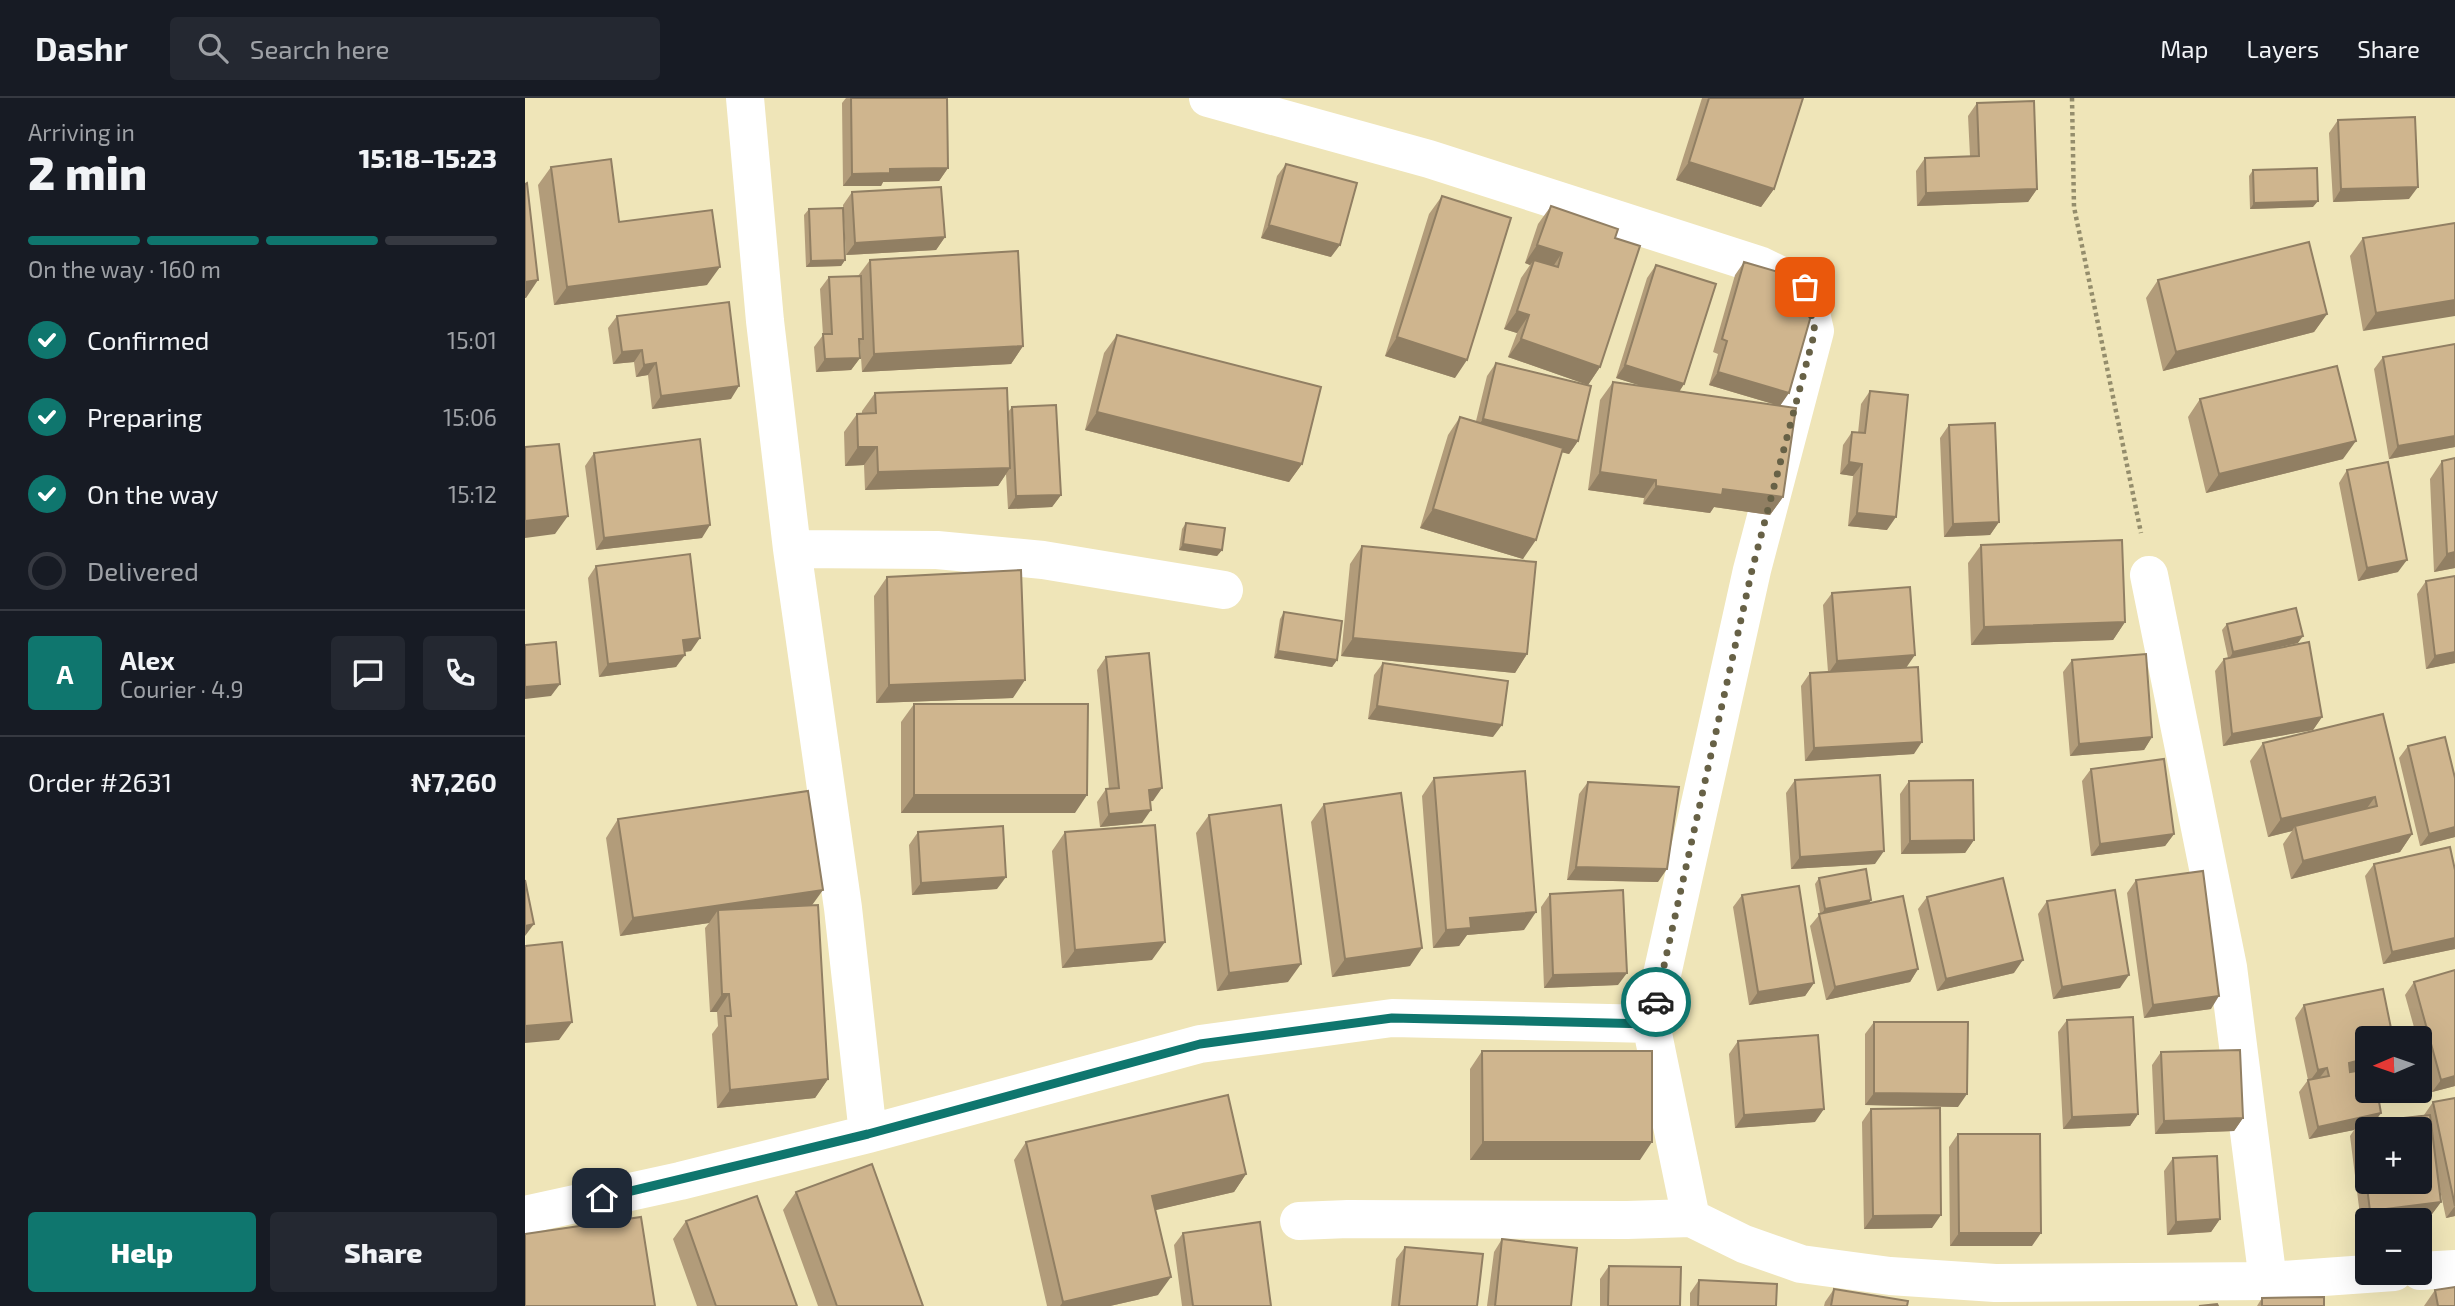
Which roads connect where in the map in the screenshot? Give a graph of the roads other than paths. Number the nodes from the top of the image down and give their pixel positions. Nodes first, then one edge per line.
1 (745, 98) edge
2 (1208, 98) edge
3 (792, 549) junction
4 (2150, 575) road end
5 (1224, 590) dead end
6 (1651, 1024) junction
7 (868, 1134) junction
8 (525, 1216) edge
9 (1691, 1218) junction
10 (1299, 1222) dead end
11 (2455, 1269) edge
12 (2432, 1270) edge
13 (2268, 1281) junction
14 (2355, 1285) edge
15 (2335, 1291) edge

1 - 3 street
2 - 6 street
3 - 5 street
3 - 7 street
4 - 13 street
6 - 7 street
6 - 9 street
7 - 8 street
9 - 10 street
9 - 13 street
11 - 12 street
13 - 15 street
14 - 15 street

